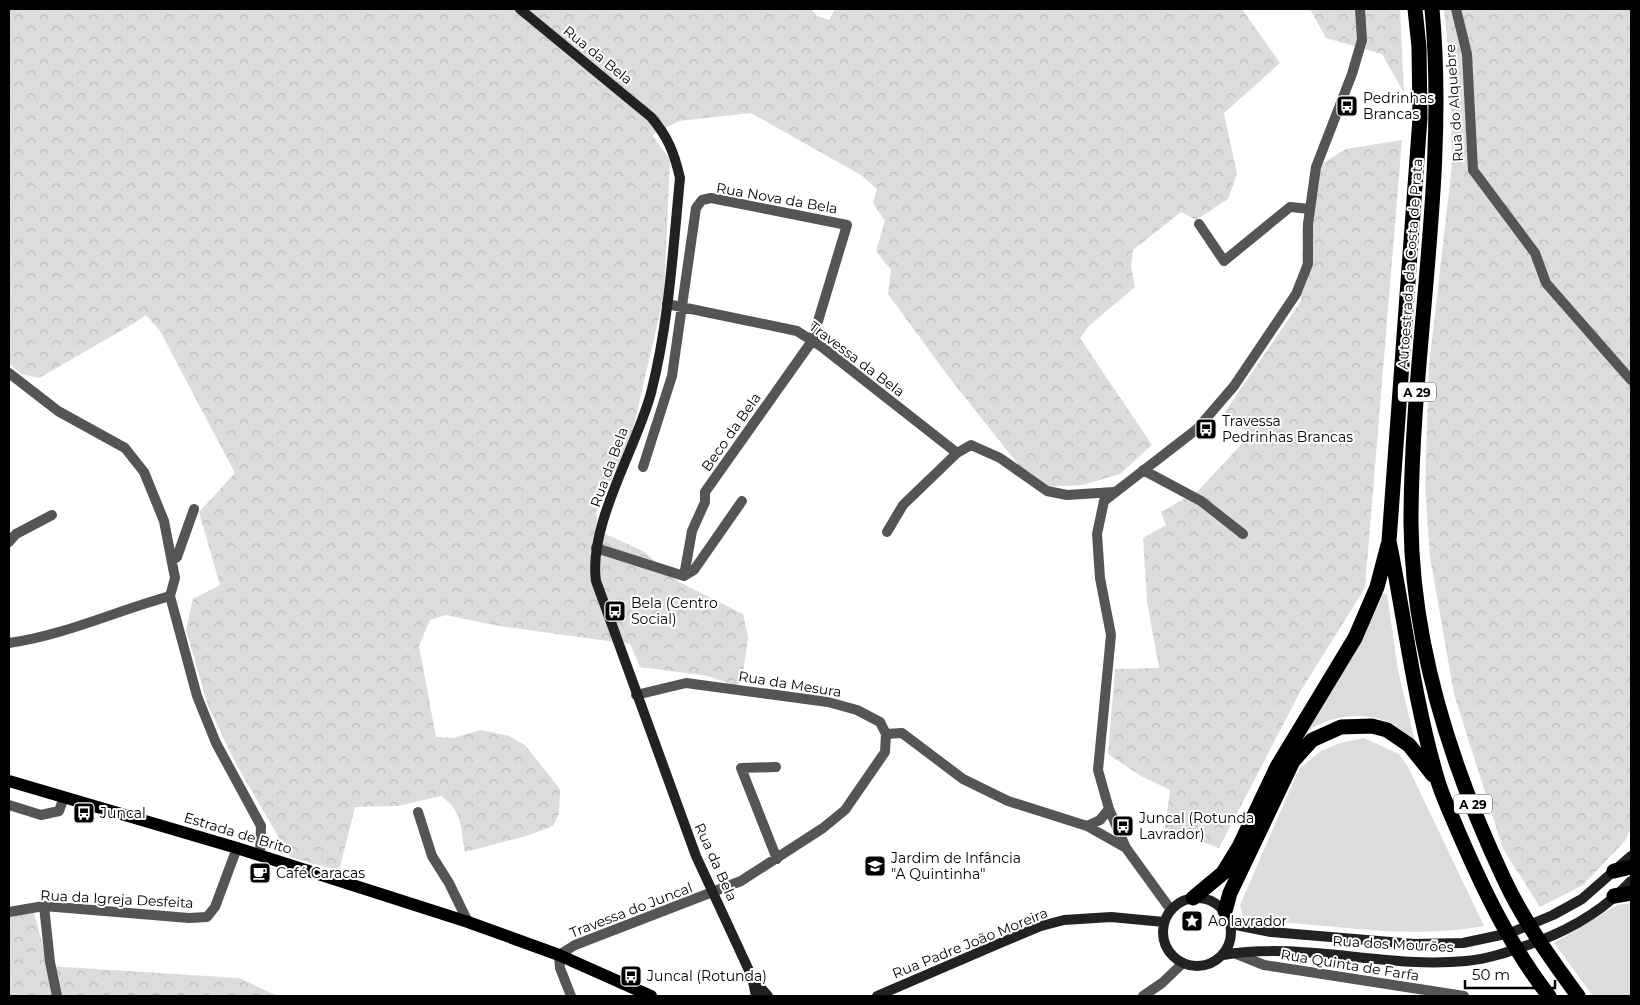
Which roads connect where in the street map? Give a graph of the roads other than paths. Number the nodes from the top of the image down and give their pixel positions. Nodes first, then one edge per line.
1 (520, 9) edge
2 (1360, 9) edge
3 (1415, 9) edge
4 (1432, 9) edge
5 (1456, 9) edge
6 (1310, 210) junction
7 (846, 224) joint
8 (1200, 224) dead end
9 (667, 304) junction
10 (683, 307) junction
11 (812, 341) junction
12 (9, 373) edge
13 (1631, 380) edge
14 (957, 453) junction
15 (642, 467) dead end
16 (1143, 470) junction
17 (1114, 492) junction
18 (742, 501) dead end
19 (194, 509) dead end
20 (52, 515) dead end
21 (887, 532) dead end
22 (1243, 534) dead end
23 (1389, 541) junction
24 (9, 542) edge
25 (596, 548) junction
26 (172, 560) junction
27 (684, 576) junction
28 (170, 596) junction
29 (9, 643) edge
30 (636, 695) junction
31 (886, 734) junction
32 (776, 767) dead end
33 (1437, 780) junction
34 (9, 781) edge
35 (64, 798) junction
36 (9, 805) edge
37 (1109, 810) junction
38 (418, 812) dead end
39 (1087, 826) junction
40 (236, 848) junction
41 (1126, 848) junction
42 (260, 855) junction
43 (1631, 856) edge
44 (777, 859) junction
45 (1631, 867) edge
46 (1614, 871) junction
47 (1631, 881) edge
48 (714, 893) junction
49 (1631, 893) edge
50 (1614, 896) junction
51 (1193, 898) junction
52 (44, 906) junction
53 (1171, 910) junction
54 (9, 912) edge
55 (1228, 918) junction
56 (468, 922) junction
57 (1164, 922) junction
58 (1234, 953) junction
59 (559, 955) junction
60 (1223, 955) junction
61 (1183, 963) junction
62 (752, 977) junction
63 (57, 996) edge
64 (571, 996) edge
65 (651, 996) edge
66 (756, 996) edge
67 (768, 996) edge
68 (877, 996) edge
69 (1143, 996) edge
70 (1464, 996) edge
71 (1549, 996) edge
72 (1578, 996) edge

1 - 9 street, Rua da Bela
2 - 6 street
3 - 23 highway, Autoestrada da Costa de Prata / A 29
4 - 72 highway, Autoestrada da Costa de Prata / A 29
5 - 13 street, Rua do Alquebre
6 - 8 street
6 - 16 street
7 - 10 street, Rua Nova da Bela
7 - 11 street, Beco da Bela
9 - 10 street, Travessa da Bela
9 - 25 street, Rua da Bela
10 - 11 street, Travessa da Bela
10 - 15 street
11 - 14 street, Travessa da Bela
11 - 27 street, Beco da Bela
12 - 26 street
14 - 17 street
14 - 21 street
16 - 17 street
16 - 22 street
17 - 37 street
18 - 27 street
19 - 26 street
20 - 24 street
23 - 33 highway, Autoestrada da Costa de Prata / A 29
23 - 51 highway
25 - 27 street
25 - 30 street, Rua da Bela
26 - 28 street
28 - 29 street
28 - 42 street
30 - 31 street, Rua da Mesura
30 - 48 street, Rua da Bela
31 - 39 street
31 - 44 street, Travessa do Juncal
32 - 44 street
33 - 55 highway
33 - 71 highway, Autoestrada da Costa de Prata / A 29
34 - 35 main road, Estrada de Brito
35 - 36 street
35 - 40 main road, Estrada de Brito
37 - 39 street
37 - 41 street
38 - 56 street
39 - 41 street
40 - 42 main road, Estrada de Brito
40 - 52 street, Rua da Igreja Desfeita
41 - 53 street
42 - 56 main road, Estrada de Brito
43 - 46 street, Rua dos Mourões
44 - 48 street, Travessa do Juncal
45 - 46 highway
46 - 55 street, Rua dos Mourões
47 - 50 street, Rua dos Mourões
48 - 59 street, Travessa do Juncal
48 - 62 street, Rua da Bela
49 - 50 highway
50 - 58 street, Rua dos Mourões
51 - 53 street
51 - 55 street
52 - 54 street, Rua da Igreja Desfeita
52 - 63 street
53 - 57 street
55 - 60 street
56 - 59 main road, Estrada de Brito
57 - 61 street
57 - 68 street, Rua Padre João Moreira
58 - 60 street, Rua dos Mourões
58 - 70 street, Rua Quinta de Farfa
59 - 64 street
59 - 65 main road, Estrada de Brito
60 - 61 street
61 - 69 street
62 - 66 street, Rua da Bela
62 - 67 street, Rua da Bela

